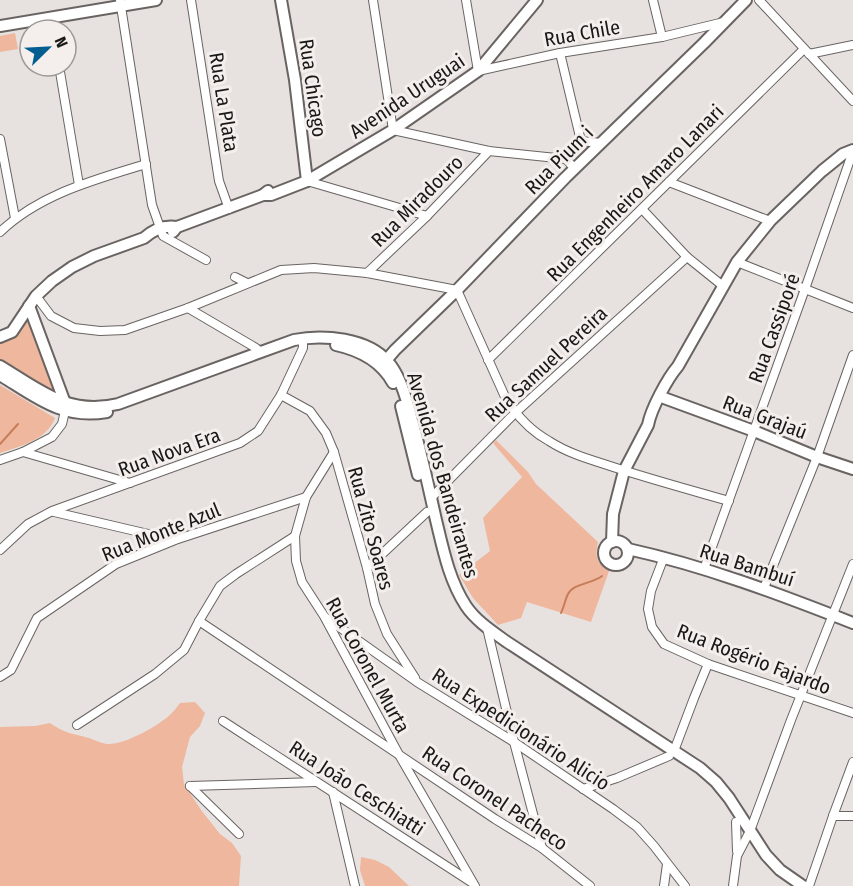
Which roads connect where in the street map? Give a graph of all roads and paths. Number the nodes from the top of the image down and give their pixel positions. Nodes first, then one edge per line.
1 (156, 0) edge
2 (191, 0) edge
3 (281, 0) edge
4 (373, 0) edge
5 (466, 0) edge
6 (537, 0) edge
7 (653, 0) edge
8 (746, 0) edge
9 (759, 0) edge
10 (121, 3) edge
11 (51, 18) edge
12 (725, 22) junction
13 (18, 23) edge
14 (0, 26) edge
15 (692, 30) junction
16 (662, 37) junction
17 (704, 43) junction
18 (853, 45) edge
19 (807, 52) junction
20 (560, 53) junction
21 (478, 71) junction
22 (61, 78) edge
23 (853, 101) edge
24 (393, 130) junction
25 (0, 139) edge
26 (581, 141) junction
27 (601, 143) junction
28 (853, 143) edge
29 (489, 151) junction
30 (850, 152) edge
31 (566, 159) junction
32 (146, 164) junction
33 (570, 173) junction
34 (307, 181) junction
35 (669, 182) junction
36 (79, 185) junction
37 (230, 209) junction
38 (642, 209) junction
39 (428, 216) junction
40 (15, 218) junction
41 (770, 221) junction
42 (0, 232) edge
43 (162, 232) junction
44 (687, 257) junction
45 (206, 260) dead end
46 (737, 262) junction
47 (368, 273) junction
48 (235, 277) dead end
49 (247, 283) junction
50 (723, 286) junction
51 (805, 289) junction
52 (457, 290) junction
53 (36, 296) junction
54 (30, 306) junction
55 (188, 308) junction
56 (853, 308) edge
57 (0, 338) edge
58 (304, 341) junction
59 (261, 352) junction
60 (853, 355) edge
61 (488, 360) junction
62 (249, 363) junction
63 (387, 365) junction
64 (0, 366) edge
65 (678, 366) junction
66 (0, 375) edge
67 (281, 394) junction
68 (664, 398) junction
69 (65, 407) junction
70 (515, 413) junction
71 (648, 425) junction
72 (754, 431) junction
73 (23, 452) junction
74 (334, 452) junction
75 (817, 457) junction
76 (0, 460) edge
77 (853, 469) edge
78 (624, 471) junction
79 (132, 483) junction
80 (306, 497) junction
81 (431, 498) junction
82 (729, 501) junction
83 (52, 511) junction
84 (428, 512) junction
85 (295, 536) junction
86 (176, 540) junction
87 (0, 550) edge
88 (664, 557) junction
89 (853, 564) edge
90 (367, 568) junction
91 (704, 570) junction
92 (764, 588) junction
93 (834, 615) junction
94 (324, 616) junction
95 (199, 621) junction
96 (853, 623) edge
97 (488, 632) junction
98 (708, 664) junction
99 (0, 677) edge
100 (417, 682) junction
101 (802, 695) junction
102 (853, 714) edge
103 (223, 721) dead end
104 (77, 725) dead end
105 (514, 742) junction
106 (398, 753) junction
107 (672, 753) junction
108 (853, 762) edge
109 (318, 782) junction
110 (583, 789) junction
111 (333, 792) junction
112 (832, 816) junction
113 (853, 816) edge
114 (736, 822) junction
115 (239, 834) dead end
116 (748, 834) junction
117 (543, 848) junction
118 (737, 856) junction
119 (667, 864) junction
120 (474, 884) edge
121 (355, 886) edge
122 (590, 886) edge
123 (664, 886) edge
124 (685, 886) edge
125 (733, 886) edge
126 (790, 886) edge
127 (803, 886) edge
128 (809, 886) edge

1 - 10 street
2 - 37 street, Rua La Plata
3 - 34 street, Rua Chicago
4 - 24 street
5 - 21 street
6 - 21 street, Avenida Uruguai
7 - 16 street
8 - 12 street, Rua Pium i
9 - 19 street
10 - 11 street
10 - 32 street
12 - 15 street, Rua Chile
12 - 17 street, Rua Pium i
13 - 14 street
15 - 16 street, Rua Chile
15 - 17 street
16 - 20 street, Rua Chile
17 - 27 street, Rua Pium i
18 - 19 street
19 - 23 street
19 - 35 street, Rua Engenheiro Amaro Lanari
20 - 21 street, Rua Chile
20 - 26 street
21 - 24 street, Avenida Uruguai
22 - 36 street
24 - 29 street
24 - 34 street, Avenida Uruguai
25 - 40 street
26 - 27 street
26 - 31 street
27 - 33 street, Rua Pium i
28 - 30 street
29 - 31 street
29 - 39 street, Rua Miradouro
30 - 41 street
30 - 51 street, Rua Cassiporé
31 - 33 street
32 - 36 street
32 - 43 street
33 - 52 street, Rua Pium i
34 - 37 street, Avenida Uruguai
34 - 39 street
35 - 38 street, Rua Engenheiro Amaro Lanari
35 - 41 street
36 - 40 street
37 - 43 street, Avenida Uruguai
38 - 44 street
38 - 61 street, Rua Engenheiro Amaro Lanari
39 - 47 street, Rua Miradouro
40 - 42 street
41 - 46 street
43 - 45 street
43 - 53 street, Avenida Uruguai
44 - 50 street
44 - 70 street, Rua Samuel Pereira
46 - 50 street
46 - 51 street
47 - 49 street
47 - 52 street
48 - 49 street
49 - 55 street
50 - 65 street
51 - 56 street
51 - 72 street, Rua Cassiporé
52 - 61 street
52 - 63 street, Rua Pium i
53 - 54 street, Avenida Uruguai
53 - 55 street
54 - 57 street, Avenida Uruguai
54 - 69 street
55 - 59 street
58 - 59 street, Avenida dos Bandeirantes
58 - 62 street, Avenida dos Bandeirantes
58 - 63 street, Avenida dos Bandeirantes
58 - 67 street, Rua Nova Era
59 - 62 street
59 - 69 street, Avenida dos Bandeirantes
60 - 75 street
61 - 70 street
62 - 69 street, Avenida dos Bandeirantes
63 - 81 street, Avenida dos Bandeirantes
63 - 84 street, Avenida dos Bandeirantes
64 - 69 street, Avenida dos Bandeirantes
65 - 68 street
65 - 71 street
66 - 69 street, Avenida dos Bandeirantes
67 - 74 street, Rua Zito Soares
67 - 79 street, Rua Nova Era
68 - 71 street
68 - 72 street, Rua Grajaú
69 - 73 street
70 - 78 street
70 - 81 street, Rua Samuel Pereira
71 - 78 street
72 - 75 street, Rua Grajaú
72 - 82 street, Rua Cassiporé
73 - 76 street
73 - 79 street
74 - 80 street, Rua Coronel Murta
74 - 90 street, Rua Zito Soares
75 - 77 street, Rua Grajaú
75 - 92 street
78 - 82 street
78 - 88 street, Rua Bambuí
79 - 83 street, Rua Nova Era
80 - 85 street, Rua Coronel Murta
80 - 86 street, Rua Monte Azul
81 - 97 street, Avenida dos Bandeirantes
82 - 91 street, Rua Cassiporé
83 - 86 street
83 - 87 street, Rua Nova Era
84 - 90 street
84 - 97 street, Avenida dos Bandeirantes
85 - 94 street, Rua Coronel Murta
85 - 95 street
86 - 99 street, Rua Monte Azul
88 - 91 street, Rua Bambuí
88 - 98 street, Rua Rogério Fajardo
89 - 93 street
90 - 100 street, Rua Zito Soares
91 - 92 street, Rua Bambuí
92 - 93 street, Rua Bambuí
93 - 96 street, Rua Bambuí
93 - 101 street
94 - 100 street, Rua Expedicionário Alicio
94 - 106 street, Rua Coronel Murta
95 - 104 street
95 - 106 street, Rua Coronel Pacheco
97 - 105 street
97 - 107 street, Avenida dos Bandeirantes
98 - 101 street, Rua Rogério Fajardo
98 - 107 street
100 - 105 street, Rua Expedicionário Alicio
101 - 102 street, Rua Rogério Fajardo
101 - 116 street
103 - 109 street, Rua João Ceschiatti
105 - 110 street, Rua Expedicionário Alicio
105 - 117 street
106 - 117 street, Rua Coronel Pacheco
106 - 120 street, Rua Coronel Murta
107 - 110 street
107 - 114 street, Avenida dos Bandeirantes
107 - 116 street, Avenida dos Bandeirantes
108 - 112 street
109 - 111 street, Rua João Ceschiatti
109 - 115 street
110 - 119 street, Rua Expedicionário Alicio
111 - 120 street, Rua João Ceschiatti
111 - 121 street
112 - 113 street
112 - 128 street
114 - 116 street, Avenida dos Bandeirantes
114 - 118 street
116 - 118 street
116 - 126 street, Avenida dos Bandeirantes
116 - 127 street, Avenida dos Bandeirantes
117 - 122 street, Rua Coronel Pacheco
118 - 125 street
119 - 123 street
119 - 124 street, Rua Expedicionário Alicio

